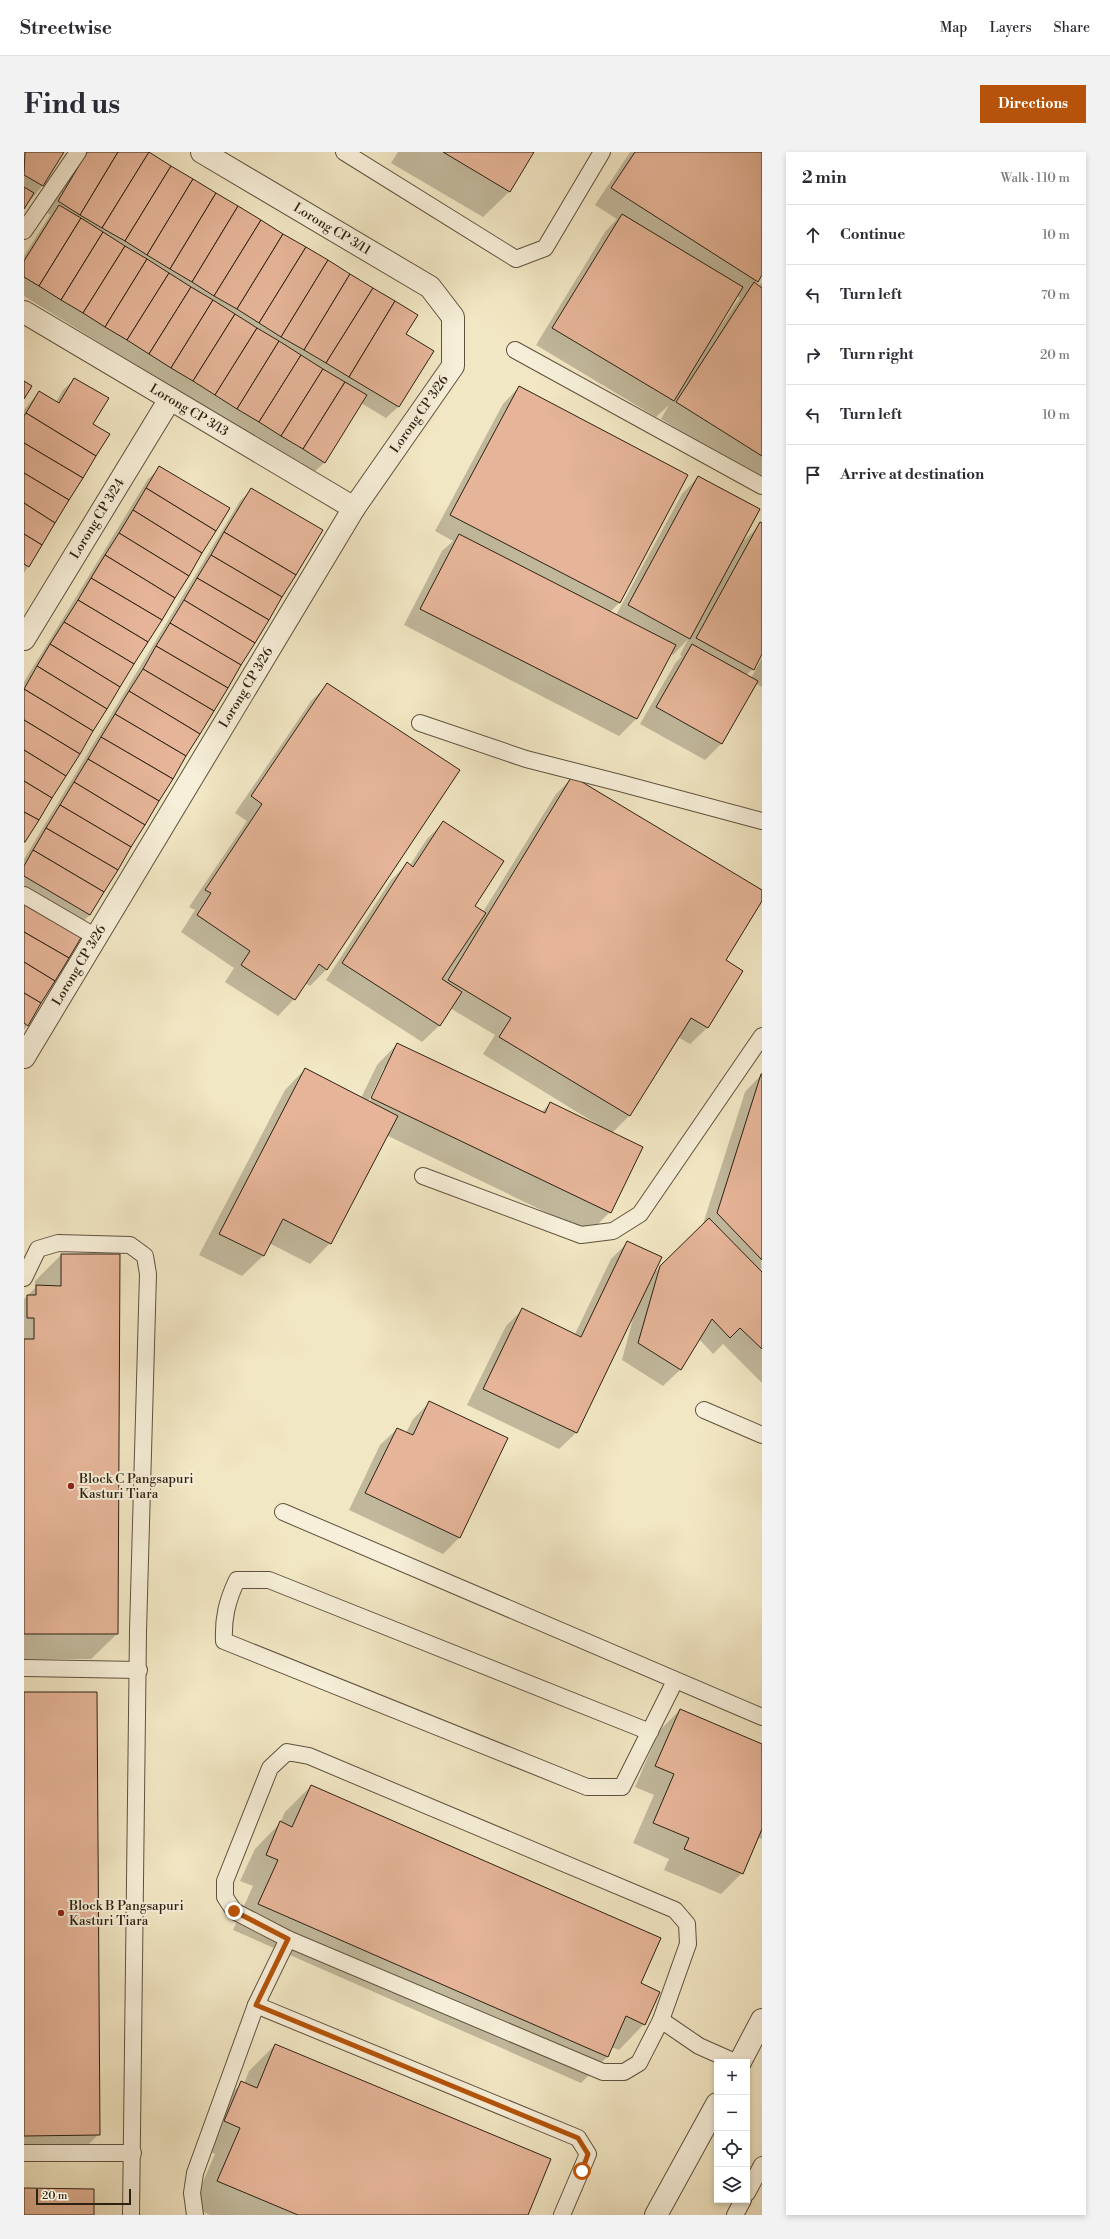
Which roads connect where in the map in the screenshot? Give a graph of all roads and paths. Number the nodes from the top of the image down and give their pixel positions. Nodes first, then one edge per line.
1 (78, 152) edge
2 (202, 152) edge
3 (344, 152) edge
4 (602, 152) edge
5 (24, 231) edge
6 (24, 312) edge
7 (452, 317) joint
8 (515, 350) dead end
9 (170, 398) junction
10 (762, 486) edge
11 (354, 508) junction
12 (24, 639) edge
13 (420, 723) dead end
14 (762, 821) edge
15 (24, 895) edge
16 (96, 937) junction
17 (762, 1036) edge
18 (24, 1057) edge
19 (423, 1176) dead end
20 (24, 1278) edge
21 (704, 1410) dead end
22 (762, 1435) edge
23 (282, 1512) dead end
24 (24, 1668) edge
25 (139, 1670) junction
26 (675, 1681) junction
27 (762, 1717) edge
28 (650, 1732) junction
29 (288, 1939) junction
30 (256, 2005) junction
31 (661, 2020) junction
32 (762, 2020) edge
33 (728, 2059) edge
34 (742, 2059) edge
35 (714, 2109) edge
36 (24, 2153) edge
37 (133, 2153) junction
38 (762, 2165) edge
39 (750, 2187) edge
40 (742, 2203) edge
41 (131, 2215) edge
42 (195, 2215) edge
43 (562, 2215) edge
44 (656, 2215) edge
45 (736, 2215) edge

1 - 5 lane
2 - 7 street, Lorong CP 3/11
3 - 4 lane
6 - 9 street, Lorong CP 3/13
7 - 11 street, Lorong CP 3/26
8 - 10 lane
9 - 11 street, Lorong CP 3/13
9 - 12 street, Lorong CP 3/24
11 - 16 street, Lorong CP 3/26
13 - 14 lane
15 - 16 lane
16 - 18 street, Lorong CP 3/26
17 - 19 lane
20 - 25 lane
21 - 22 lane
23 - 26 lane
24 - 25 lane
25 - 37 lane
26 - 27 lane
26 - 28 lane
28 - 28 lane
29 - 30 lane
29 - 31 lane
29 - 31 lane
30 - 42 lane
30 - 43 lane
31 - 33 lane
32 - 34 street
35 - 44 street
36 - 37 lane
37 - 41 lane
38 - 39 lane
40 - 45 lane

